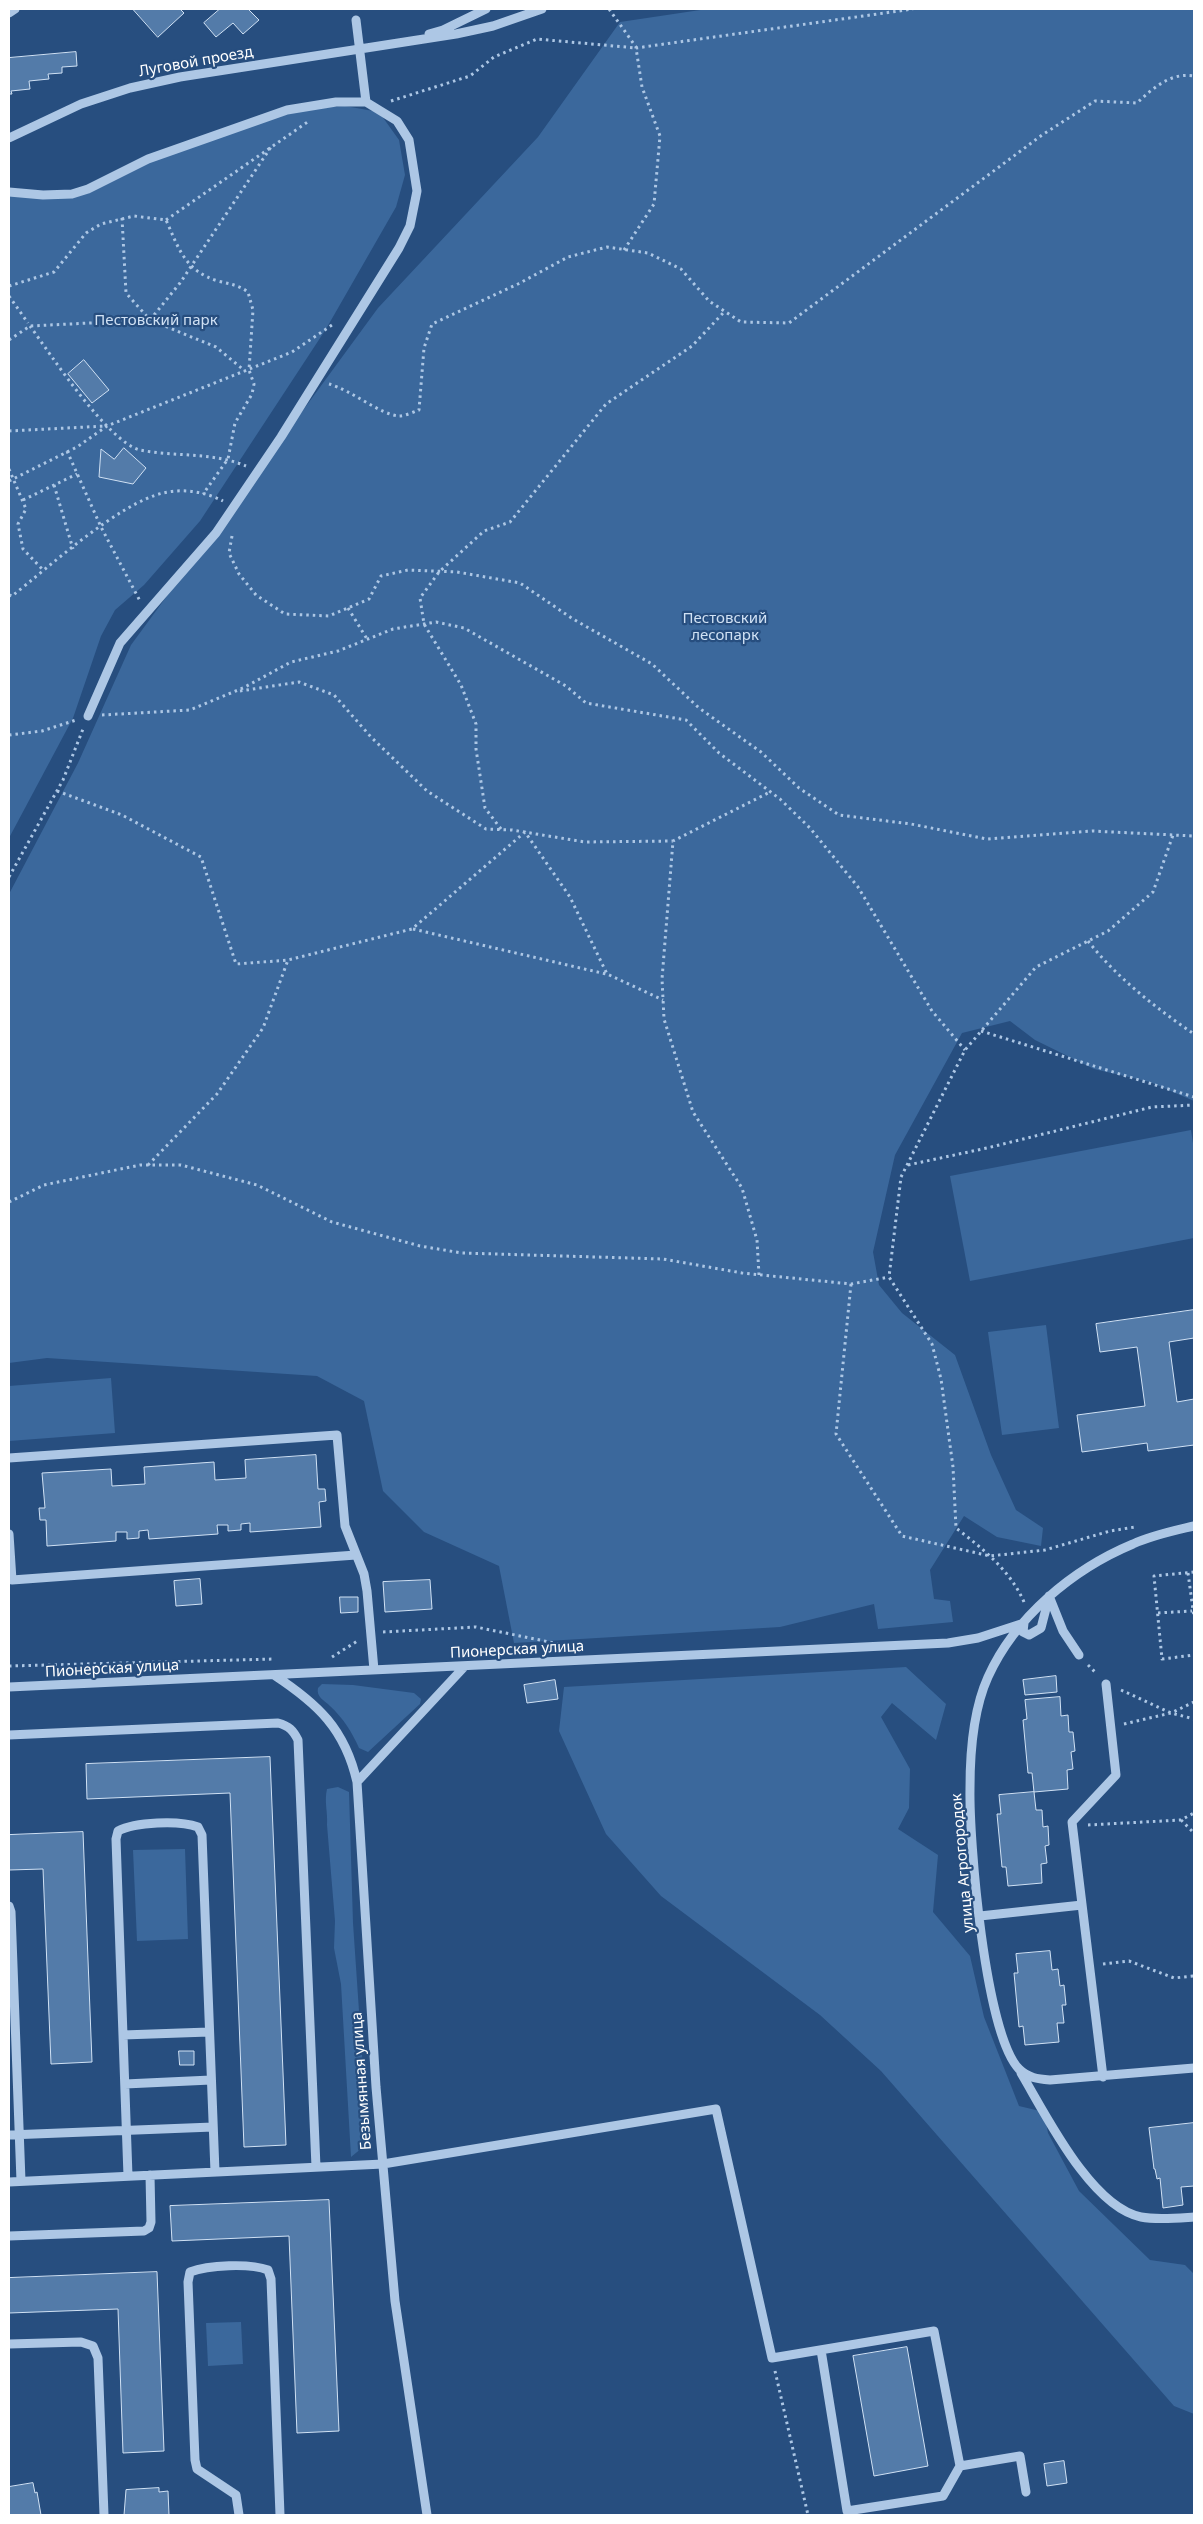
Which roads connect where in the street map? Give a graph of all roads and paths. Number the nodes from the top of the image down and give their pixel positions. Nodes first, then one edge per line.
1 (14, 9) edge
2 (486, 9) edge
3 (542, 9) edge
4 (609, 9) edge
5 (913, 9) edge
6 (9, 12) edge
7 (356, 20) dead end
8 (398, 44) junction
9 (636, 48) junction
10 (360, 50) junction
11 (1194, 76) edge
12 (370, 104) junction
13 (312, 119) dead end
14 (9, 138) edge
15 (271, 147) junction
16 (9, 192) edge
17 (122, 218) junction
18 (166, 220) junction
19 (624, 250) junction
20 (191, 266) junction
21 (9, 286) edge
22 (9, 296) edge
23 (725, 312) junction
24 (150, 320) junction
25 (341, 320) dead end
26 (29, 324) junction
27 (9, 340) edge
28 (247, 370) junction
29 (326, 384) dead end
30 (107, 426) junction
31 (9, 431) edge
32 (67, 451) junction
33 (228, 460) junction
34 (9, 469) edge
35 (258, 471) junction
36 (77, 474) junction
37 (14, 478) junction
38 (9, 481) edge
39 (54, 485) junction
40 (203, 494) junction
41 (23, 500) junction
42 (235, 506) junction
43 (100, 527) junction
44 (233, 531) dead end
45 (73, 549) junction
46 (44, 571) junction
47 (439, 572) junction
48 (9, 595) edge
49 (348, 608) junction
50 (145, 612) junction
51 (424, 624) junction
52 (367, 640) junction
53 (235, 692) junction
54 (88, 716) junction
55 (9, 735) edge
56 (57, 791) junction
57 (770, 792) junction
58 (501, 829) junction
59 (525, 832) junction
60 (1173, 834) junction
61 (1194, 836) edge
62 (673, 841) junction
63 (9, 877) edge
64 (412, 928) junction
65 (1088, 941) junction
66 (288, 960) junction
67 (609, 975) junction
68 (663, 1000) junction
69 (981, 1031) junction
70 (1194, 1034) edge
71 (965, 1050) junction
72 (1194, 1097) edge
73 (1194, 1105) edge
74 (148, 1165) junction
75 (908, 1165) junction
76 (9, 1202) edge
77 (759, 1275) junction
78 (888, 1277) junction
79 (851, 1284) junction
80 (9, 1458) edge
81 (1138, 1526) dead end
82 (1194, 1526) edge
83 (9, 1534) edge
84 (356, 1555) junction
85 (990, 1556) junction
86 (1194, 1572) edge
87 (1188, 1573) junction
88 (1049, 1596) junction
89 (1192, 1611) junction
90 (1158, 1613) junction
91 (1194, 1617) edge
92 (1027, 1619) junction
93 (371, 1632) junction
94 (573, 1647) dead end
95 (1079, 1655) joint
96 (1194, 1655) edge
97 (322, 1658) dead end
98 (284, 1659) dead end
99 (9, 1666) edge
100 (465, 1666) junction
101 (374, 1670) junction
102 (274, 1675) junction
103 (1106, 1684) junction
104 (9, 1687) edge
105 (1194, 1702) edge
106 (1171, 1713) junction
107 (1194, 1719) edge
108 (1111, 1727) junction
109 (9, 1735) edge
110 (357, 1782) junction
111 (1194, 1812) edge
112 (1181, 1820) junction
113 (1072, 1826) junction
114 (1194, 1832) edge
115 (1082, 1905) junction
116 (9, 1906) edge
117 (980, 1916) junction
118 (1090, 1966) junction
119 (1194, 1976) edge
120 (209, 2032) junction
121 (123, 2035) junction
122 (1194, 2068) edge
123 (1019, 2069) junction
124 (1103, 2077) junction
125 (211, 2080) junction
126 (125, 2084) junction
127 (13, 2087) edge
128 (213, 2127) junction
129 (127, 2130) junction
130 (20, 2134) junction
131 (9, 2135) edge
132 (382, 2164) junction
133 (316, 2167) junction
134 (215, 2172) junction
135 (150, 2175) junction
136 (128, 2176) junction
137 (9, 2182) edge
138 (21, 2182) junction
139 (1194, 2217) edge
140 (9, 2236) edge
141 (9, 2344) edge
142 (821, 2350) junction
143 (772, 2358) junction
144 (960, 2466) junction
145 (1026, 2492) dead end
146 (104, 2515) edge
147 (239, 2515) edge
148 (280, 2515) edge
149 (427, 2515) edge
150 (808, 2515) edge

1 - 6 street
2 - 8 street, Луговой проезд
3 - 8 street, Луговой проезд
4 - 9 path
5 - 9 path
7 - 10 street
8 - 10 street, Луговой проезд
9 - 12 path
9 - 19 path
10 - 12 street
10 - 14 street, Луговой проезд
11 - 23 path
12 - 16 street
12 - 35 street
13 - 15 path
15 - 18 path
15 - 20 path
17 - 18 path
17 - 21 path
17 - 24 path
18 - 20 path
19 - 23 path
19 - 29 path
20 - 24 path
20 - 28 path
22 - 26 path
23 - 47 path
24 - 26 path
24 - 28 path
25 - 28 path
26 - 27 path
26 - 30 path
28 - 30 path
28 - 33 path
30 - 31 path
30 - 32 path
30 - 33 path
32 - 36 path
32 - 37 path
33 - 35 path
33 - 40 path
34 - 37 path
35 - 42 street
36 - 39 path
36 - 43 path
37 - 38 path
37 - 41 path
39 - 41 path
39 - 45 path
40 - 42 path
40 - 43 path
41 - 46 path
42 - 50 street
43 - 45 path
43 - 50 path
44 - 49 path
45 - 46 path
46 - 48 path
47 - 49 path
47 - 51 path
47 - 60 path
49 - 52 path
50 - 54 street
51 - 52 path
51 - 57 path
51 - 58 path
52 - 53 path
53 - 54 path
53 - 58 path
54 - 55 path
54 - 56 path
56 - 63 path
56 - 66 path
57 - 62 path
57 - 71 path
58 - 59 path
59 - 62 path
59 - 64 path
59 - 67 path
60 - 61 path
60 - 65 path
62 - 68 path
64 - 66 path
64 - 67 path
65 - 69 path
65 - 70 path
66 - 74 path
67 - 68 path
68 - 77 path
69 - 71 path
69 - 72 path
71 - 75 path
73 - 75 path
74 - 76 path
74 - 77 path
75 - 78 path
77 - 79 path
78 - 79 path
78 - 85 path
79 - 85 path
80 - 84 street
81 - 85 path
82 - 88 street, улица Агрогородок
83 - 84 street
84 - 93 street
85 - 92 path
86 - 87 path
87 - 89 path
87 - 90 path
88 - 92 street, улица Агрогородок
88 - 92 street
88 - 95 street
89 - 90 path
89 - 91 path
90 - 96 path
92 - 100 street, Пионерская улица
92 - 117 street, улица Агрогородок
93 - 94 path
93 - 97 path
93 - 101 street
95 - 103 path
98 - 99 path
100 - 101 street, Пионерская улица
100 - 110 street
101 - 102 street, Пионерская улица
102 - 104 street, Пионерская улица
102 - 110 street, Безымянная улица
103 - 106 path
103 - 108 street
105 - 106 path
106 - 107 path
106 - 108 path
108 - 113 street
109 - 133 street
110 - 132 street, Безымянная улица
111 - 112 path
112 - 113 path
112 - 114 path
113 - 115 street
115 - 117 street
115 - 118 street
116 - 127 street
117 - 123 street, улица Агрогородок
118 - 119 path
118 - 124 street
120 - 121 street
120 - 121 street
120 - 125 street
121 - 126 street
122 - 124 street
123 - 124 street
123 - 139 street, улица Агрогородок
125 - 126 street
125 - 128 street
126 - 129 street
127 - 130 street
128 - 129 street
128 - 134 street
129 - 130 street
129 - 136 street
130 - 131 street
130 - 138 street
132 - 133 street
132 - 143 street
132 - 149 street, Безымянная улица
133 - 134 street
134 - 135 street
135 - 136 street
135 - 140 street
136 - 138 street
137 - 138 street
141 - 146 street
142 - 143 street
142 - 144 street
142 - 144 street
143 - 150 path
144 - 145 street
147 - 148 street

